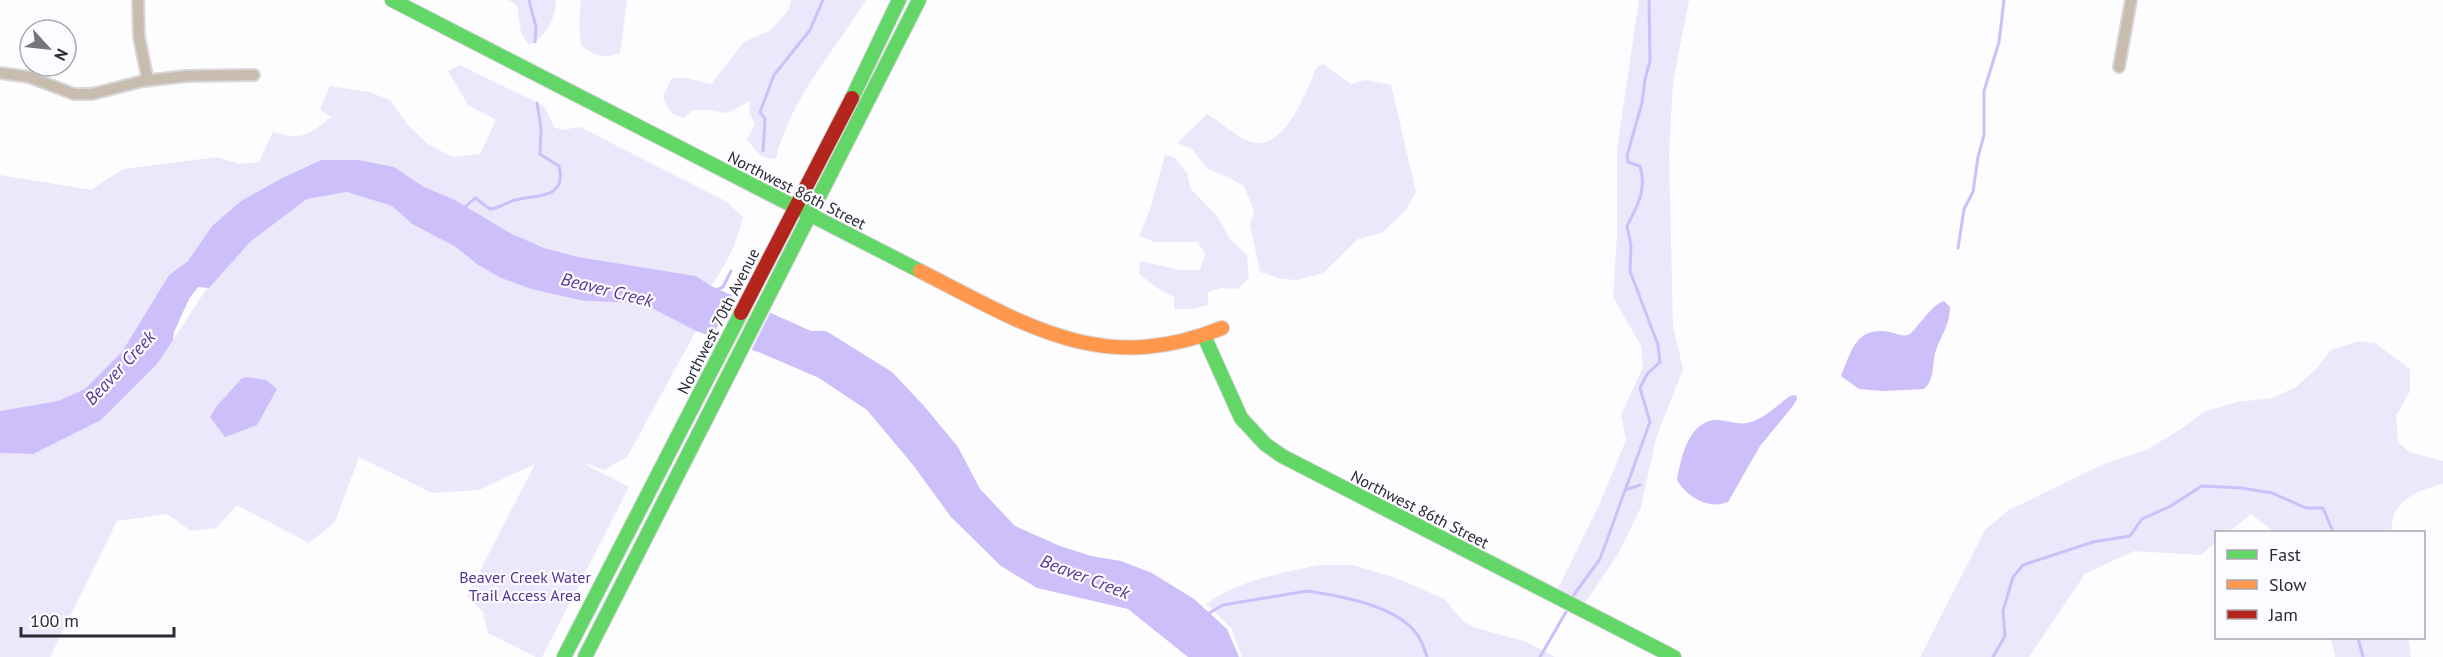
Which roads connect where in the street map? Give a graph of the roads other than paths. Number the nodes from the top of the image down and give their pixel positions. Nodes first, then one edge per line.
1 (138, 0) edge
2 (392, 0) edge
3 (899, 0) edge
4 (919, 0) edge
5 (2131, 0) edge
6 (2119, 67) dead end
7 (0, 73) edge
8 (254, 75) dead end
9 (143, 81) junction
10 (795, 208) junction
11 (808, 214) junction
12 (1222, 328) dead end
13 (1204, 336) junction
14 (564, 657) edge
15 (585, 657) edge
16 (1674, 657) edge

1 - 9 street
2 - 10 main road, Northwest 86th Street
3 - 10 main road, Northwest 70th Avenue
4 - 11 main road
5 - 6 street
7 - 9 street
8 - 9 street
10 - 11 main road, Northwest 86th Street
10 - 14 main road, Northwest 70th Avenue
11 - 13 main road, Northwest 86th Street
11 - 15 main road
12 - 13 main road, Northwest 86th Street
13 - 16 main road, Northwest 86th Street

